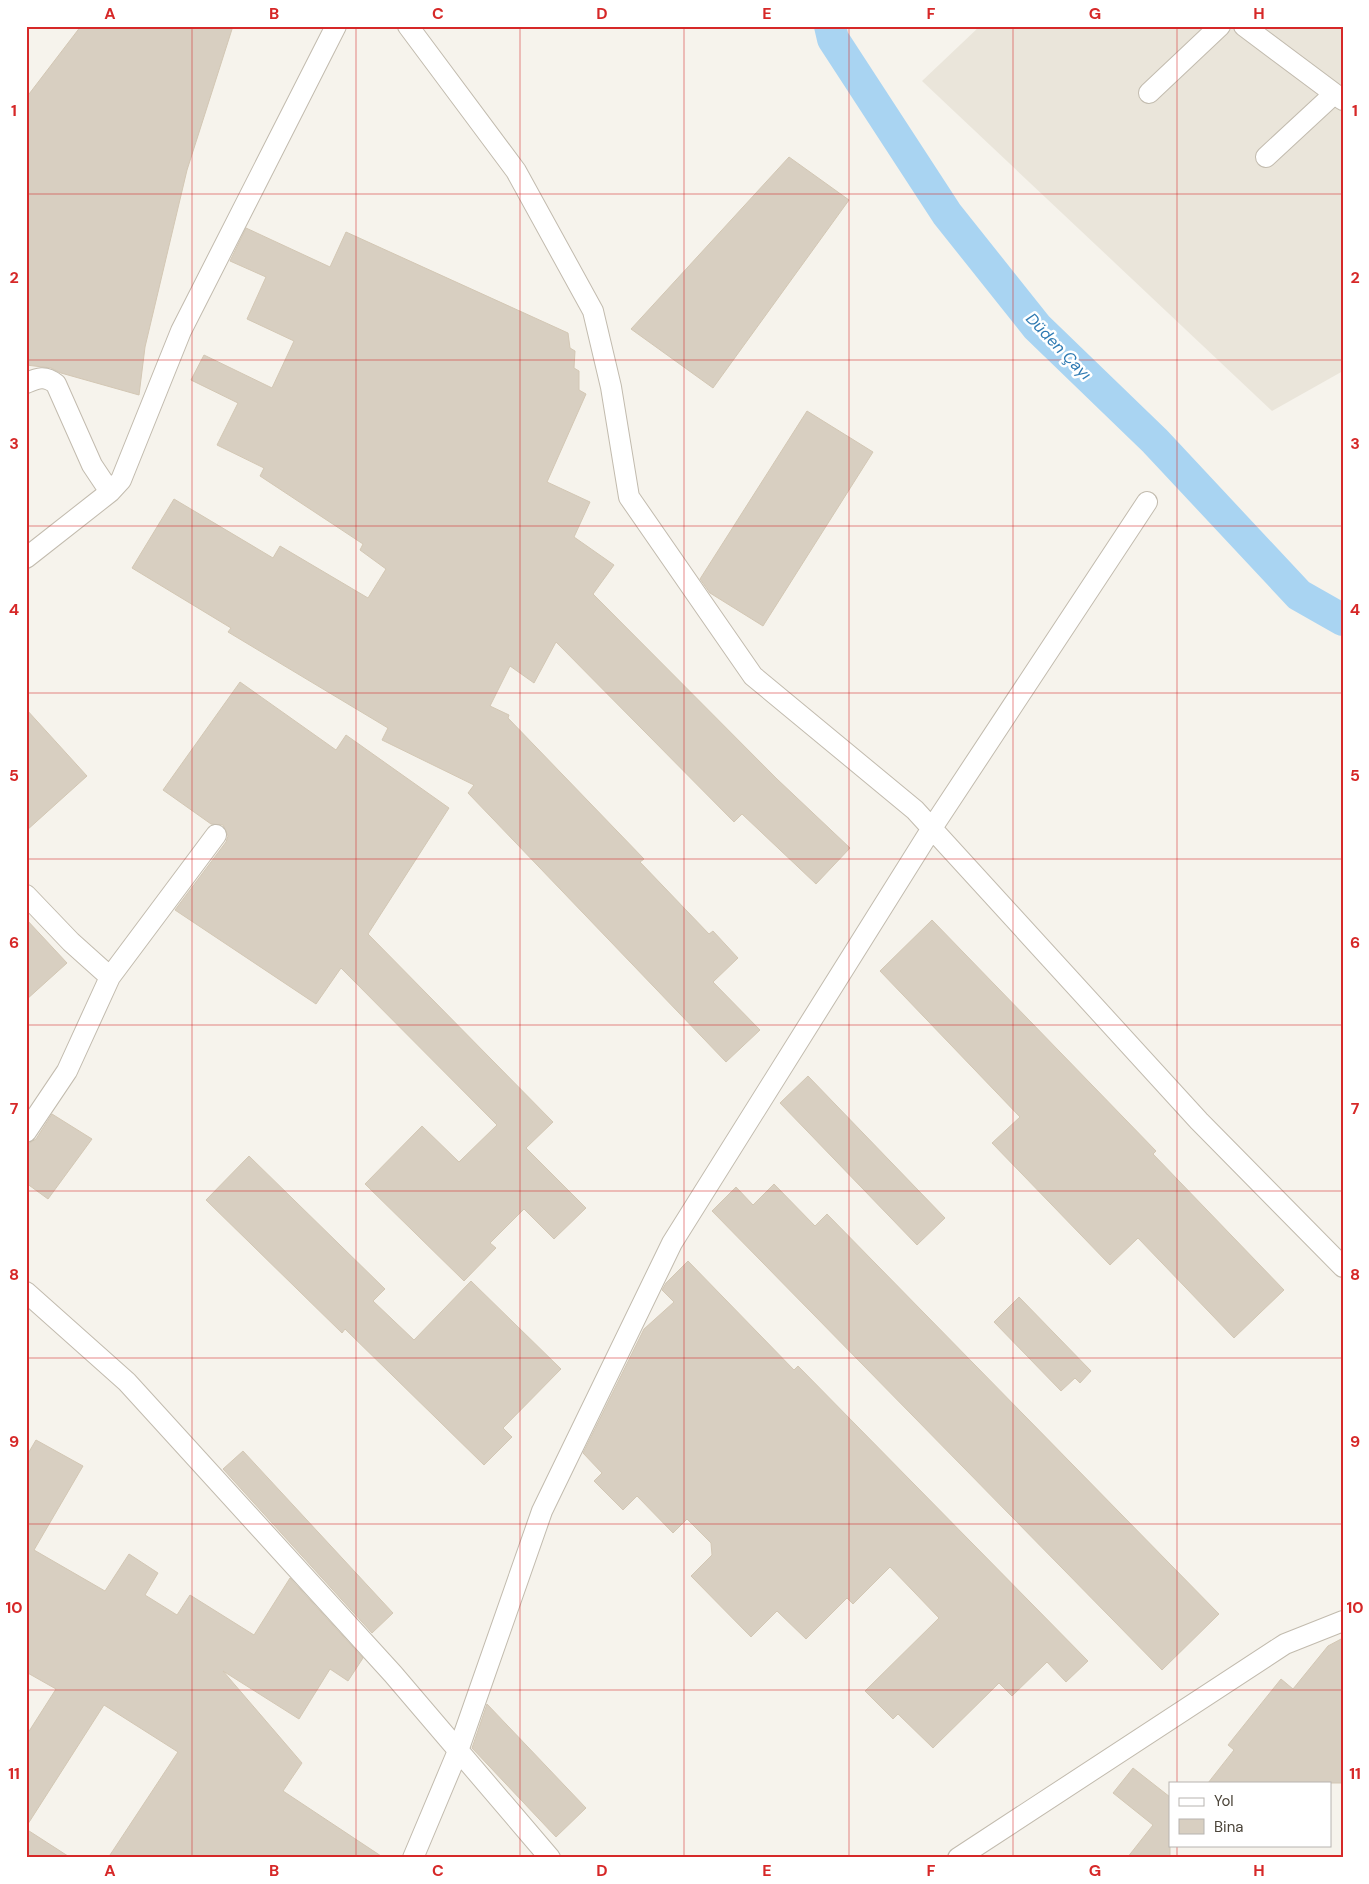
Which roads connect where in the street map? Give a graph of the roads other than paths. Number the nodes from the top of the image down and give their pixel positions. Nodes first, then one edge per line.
1 (336, 26) edge
2 (408, 26) edge
3 (1220, 26) edge
4 (1244, 26) edge
5 (1149, 93) dead end
6 (1338, 97) edge
7 (1266, 157) dead end
8 (26, 383) edge
9 (110, 492) junction
10 (1147, 502) dead end
11 (26, 558) edge
12 (932, 828) junction
13 (216, 835) dead end
14 (26, 895) edge
15 (110, 977) junction
16 (26, 1132) edge
17 (1343, 1267) edge
18 (26, 1292) edge
19 (1343, 1621) edge
20 (458, 1750) junction
21 (413, 1858) edge
22 (550, 1858) edge
23 (958, 1858) edge

1 - 9 street
2 - 12 street
3 - 5 street
4 - 6 street
6 - 7 street
8 - 9 street
9 - 11 street
10 - 12 street
12 - 17 street
12 - 20 street
13 - 15 street
14 - 15 street
15 - 16 street
18 - 20 street
19 - 23 street
20 - 21 street
20 - 22 street

